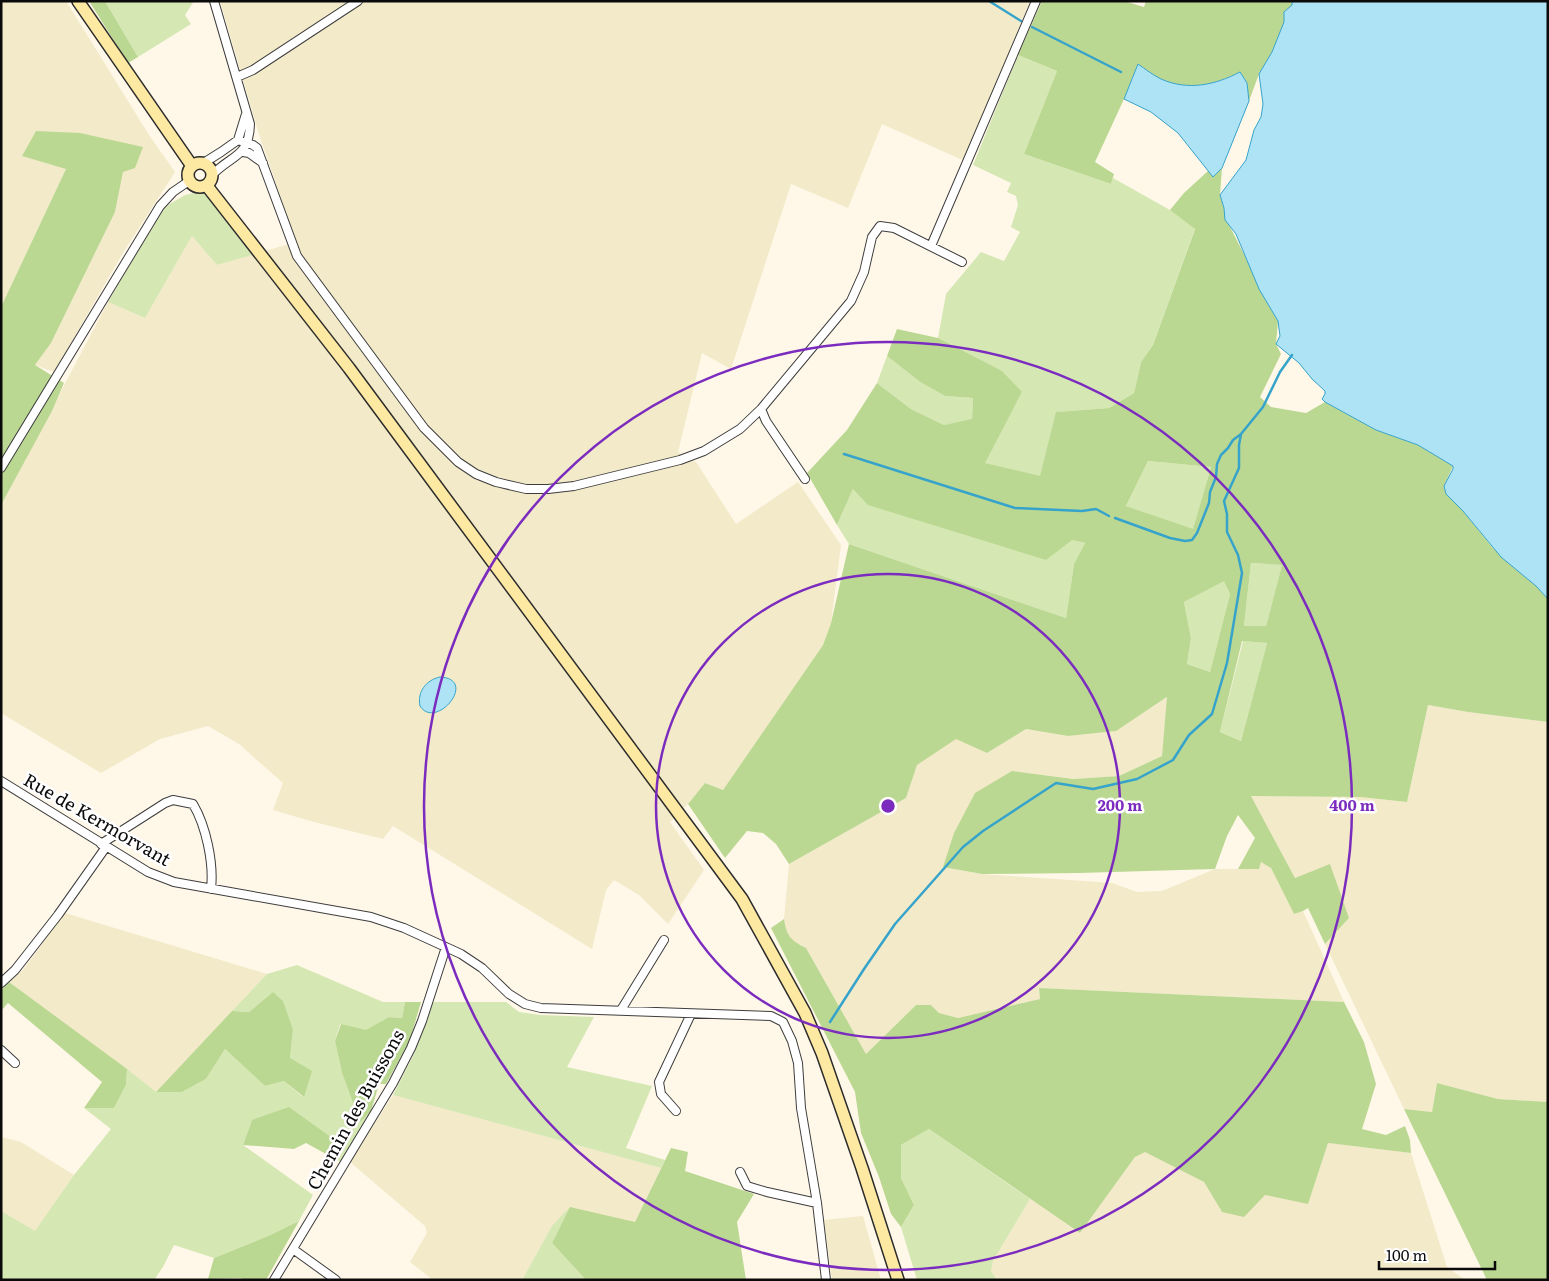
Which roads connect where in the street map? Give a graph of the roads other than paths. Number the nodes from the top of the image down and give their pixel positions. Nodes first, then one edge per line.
1 (78, 1) edge
2 (214, 1) edge
3 (358, 1) edge
4 (1036, 1) edge
5 (237, 77) junction
6 (246, 114) junction
7 (238, 140) junction
8 (247, 142) junction
9 (243, 152) junction
10 (263, 163) junction
11 (197, 165) junction
12 (189, 181) junction
13 (209, 181) junction
14 (930, 246) junction
15 (962, 262) dead end
16 (761, 409) junction
17 (1, 468) edge
18 (805, 479) dead end
19 (1, 781) edge
20 (104, 845) junction
21 (211, 888) junction
22 (664, 940) dead end
23 (446, 947) junction
24 (1, 982) edge
25 (621, 1010) junction
26 (691, 1014) junction
27 (1, 1050) edge
28 (15, 1063) dead end
29 (676, 1111) dead end
30 (740, 1172) dead end
31 (817, 1203) junction
32 (293, 1249) junction
33 (274, 1280) edge
34 (336, 1280) edge
35 (826, 1280) edge
36 (898, 1280) edge

1 - 11 main road
2 - 5 street
3 - 5 street
4 - 14 street
5 - 6 street
6 - 7 street
6 - 8 street
7 - 8 street
7 - 11 street
8 - 9 street
8 - 10 street
9 - 10 street
9 - 13 street
10 - 16 street
11 - 12 main road
11 - 13 main road
12 - 13 main road
12 - 17 street
13 - 36 main road
14 - 15 street
14 - 16 street
16 - 18 street
19 - 20 street, Rue de Kermorvant
20 - 21 street, Rue de Kermorvant
20 - 21 street
20 - 24 street
21 - 23 street, Rue de Kermorvant
22 - 25 street
23 - 25 street, Rue de Kermorvant
23 - 32 street, Chemin des Buissons
25 - 26 street, Rue de Kermorvant
26 - 29 street
26 - 31 street, Rue de Kermorvant
27 - 28 street
30 - 31 street
31 - 35 street, Rue de Kermorvant
32 - 33 street, Chemin des Buissons
32 - 34 street

